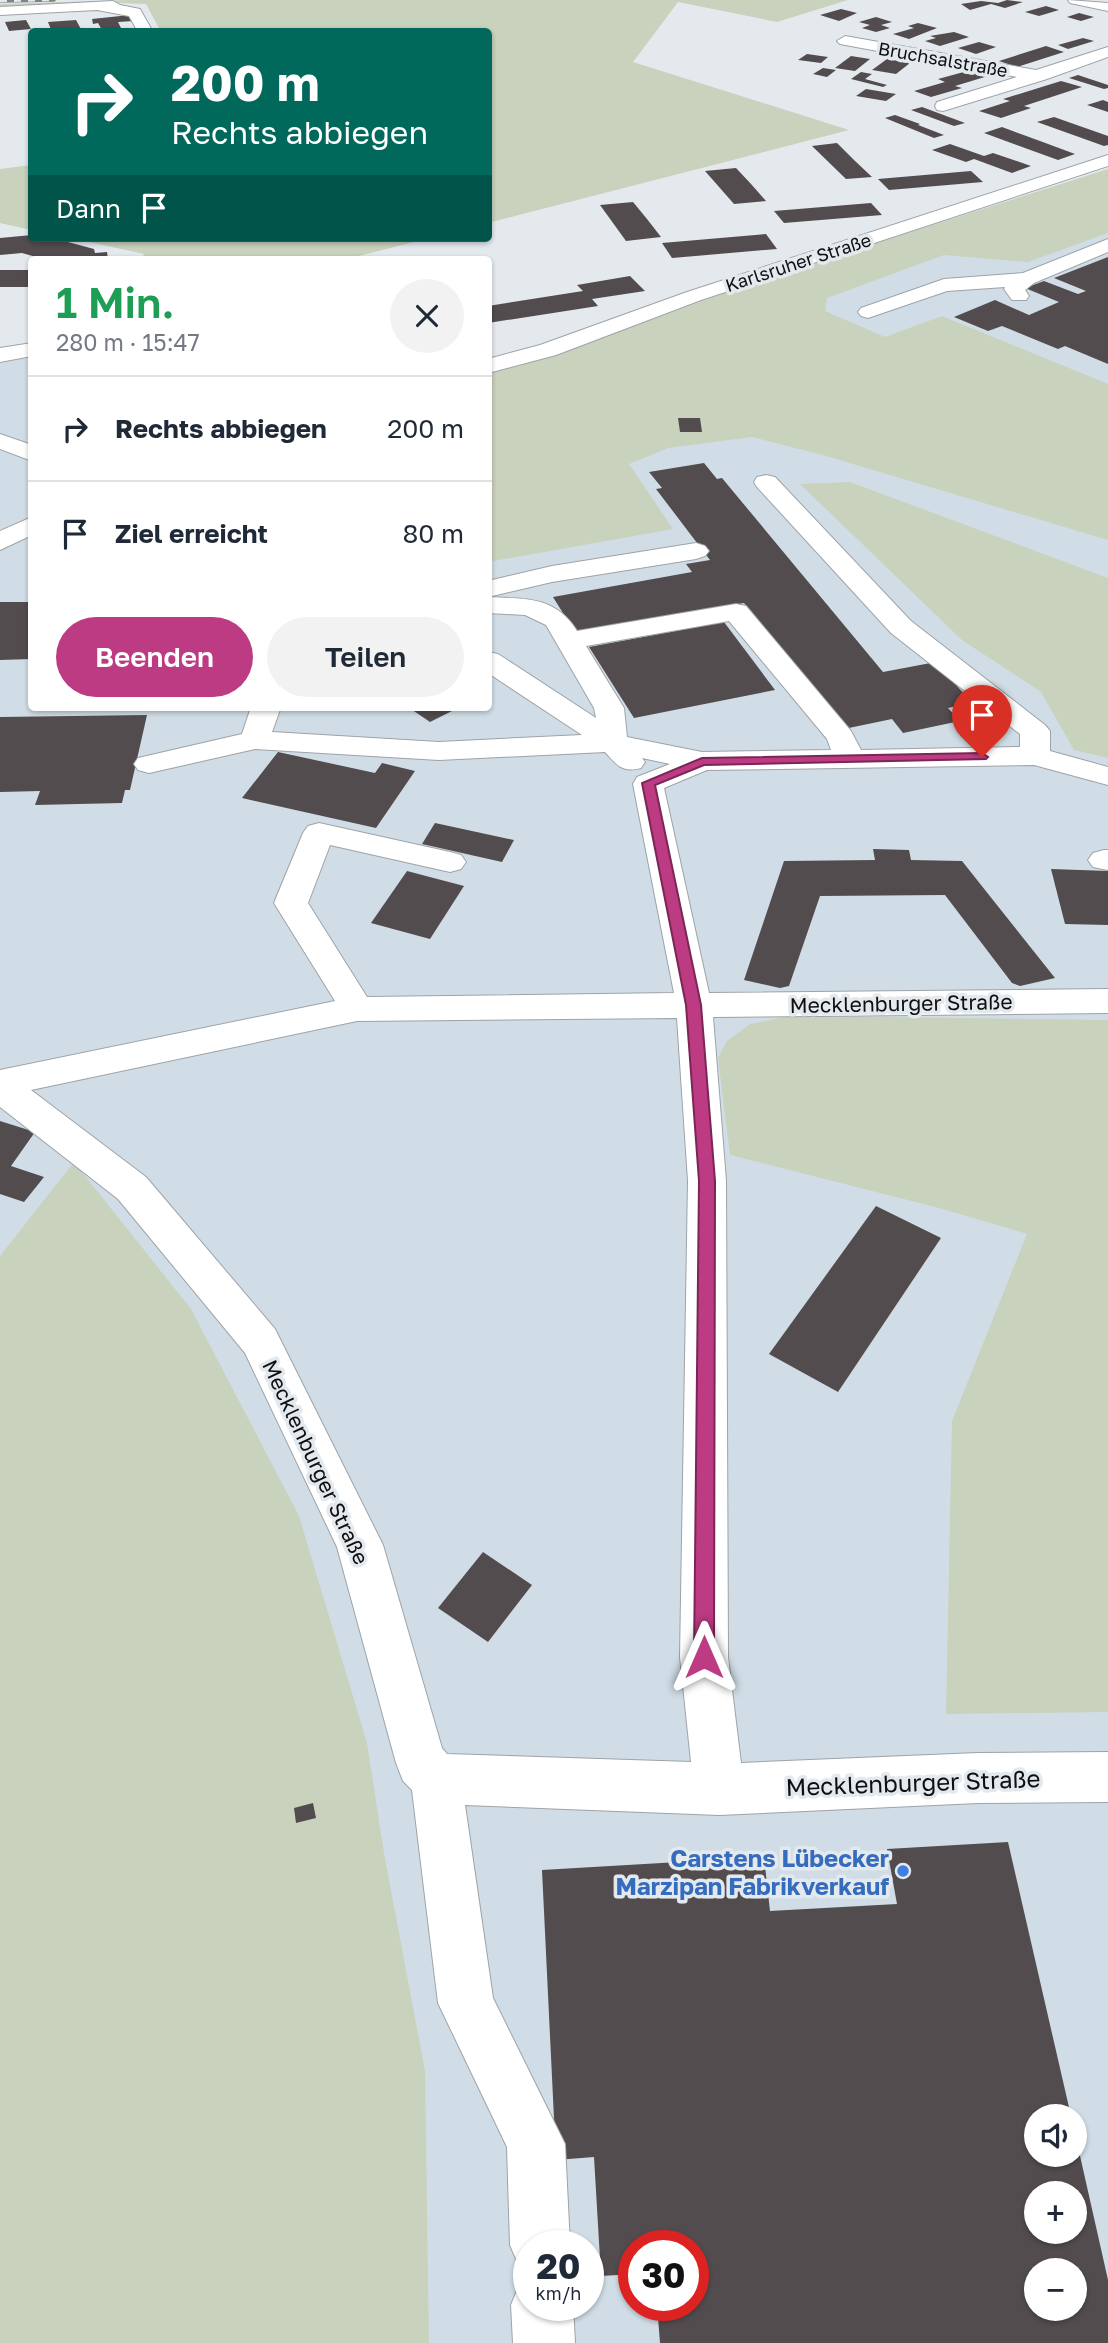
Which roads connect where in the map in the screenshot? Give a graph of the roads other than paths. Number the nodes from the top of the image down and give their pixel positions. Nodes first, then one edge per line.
1 (1075, 0) edge
2 (1108, 7) edge
3 (0, 11) edge
4 (144, 28) edge
5 (845, 41) dead end
6 (1108, 52) edge
7 (1074, 65) junction
8 (1097, 72) dead end
9 (1041, 76) junction
10 (943, 106) dead end
11 (1108, 160) edge
12 (1108, 245) edge
13 (1027, 279) junction
14 (1023, 303) dead end
15 (868, 312) dead end
16 (28, 350) edge
17 (0, 355) edge
18 (492, 365) edge
19 (0, 441) edge
20 (28, 452) edge
21 (766, 482) dead end
22 (24, 514) edge
23 (0, 542) edge
24 (696, 551) dead end
25 (492, 588) edge
26 (492, 605) edge
27 (569, 641) junction
28 (492, 663) edge
29 (265, 711) edge
30 (255, 740) junction
31 (613, 743) junction
32 (1035, 756) junction
33 (849, 759) junction
34 (702, 761) junction
35 (149, 764) dead end
36 (1108, 776) edge
37 (648, 783) junction
38 (450, 862) dead end
39 (1108, 1000) edge
40 (694, 1005) junction
41 (357, 1009) junction
42 (0, 1083) edge
43 (0, 1090) edge
44 (1108, 1777) edge
45 (436, 1779) junction
46 (719, 1789) junction
47 (539, 2230) edge
48 (543, 2321) edge
49 (544, 2343) edge

1 - 2 street
3 - 4 street
5 - 9 street, Bruchsalstraße
6 - 7 street
7 - 8 street
7 - 9 street
9 - 10 street
11 - 18 street, Karlsruher Straße
12 - 13 street
13 - 14 street
13 - 15 street
16 - 17 street
19 - 20 street
21 - 32 street
22 - 23 street
24 - 25 street
26 - 27 street
27 - 31 street
27 - 33 street
28 - 31 street
29 - 30 street
30 - 31 street
30 - 35 street
31 - 34 street
31 - 37 street
32 - 33 street
32 - 36 street
33 - 34 street
34 - 37 street
37 - 40 street
38 - 41 street
39 - 40 street, Mecklenburger Straße
40 - 41 street, Mecklenburger Straße
40 - 46 street
41 - 42 street, Mecklenburger Straße
43 - 45 street, Mecklenburger Straße
44 - 46 street, Mecklenburger Straße
45 - 46 street, Mecklenburger Straße
45 - 47 street
48 - 49 street

